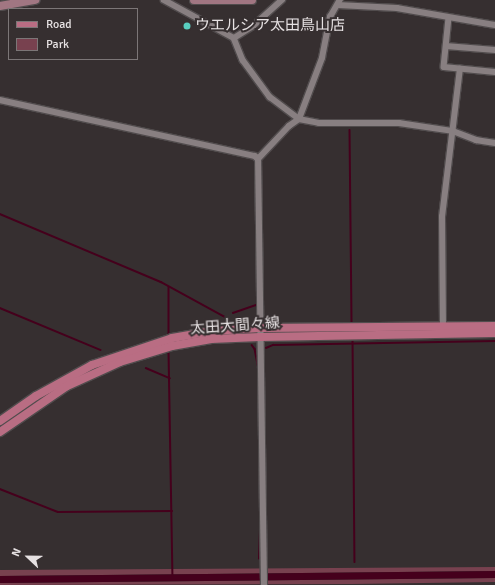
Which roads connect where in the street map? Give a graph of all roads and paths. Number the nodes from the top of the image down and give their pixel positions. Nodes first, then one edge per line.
1 (36, 0) edge
2 (164, 0) edge
3 (194, 0) edge
4 (252, 0) edge
5 (282, 0) edge
6 (339, 2) edge
7 (0, 6) edge
8 (449, 18) junction
9 (495, 25) edge
10 (234, 38) junction
11 (446, 46) junction
12 (495, 50) edge
13 (460, 69) junction
14 (495, 72) edge
15 (0, 100) edge
16 (299, 119) junction
17 (453, 131) junction
18 (495, 143) edge
19 (258, 159) junction
20 (495, 326) edge
21 (260, 328) junction
22 (443, 328) junction
23 (495, 333) edge
24 (260, 337) junction
25 (0, 421) edge
26 (0, 432) edge
27 (264, 585) edge

1 - 7 street
2 - 10 street
3 - 4 street
5 - 10 street
6 - 8 street
6 - 16 street
8 - 9 street
8 - 11 street
10 - 16 street
11 - 12 street
11 - 13 street
13 - 14 street
13 - 17 street
15 - 19 street
16 - 17 street
16 - 19 street
17 - 18 street
17 - 22 street
19 - 21 street
20 - 22 main road, 太田大間々線
21 - 22 main road, 太田大間々線
21 - 24 street
21 - 25 main road, 太田大間々線
23 - 24 main road, 太田大間々線
24 - 26 main road, 太田大間々線
24 - 27 street

